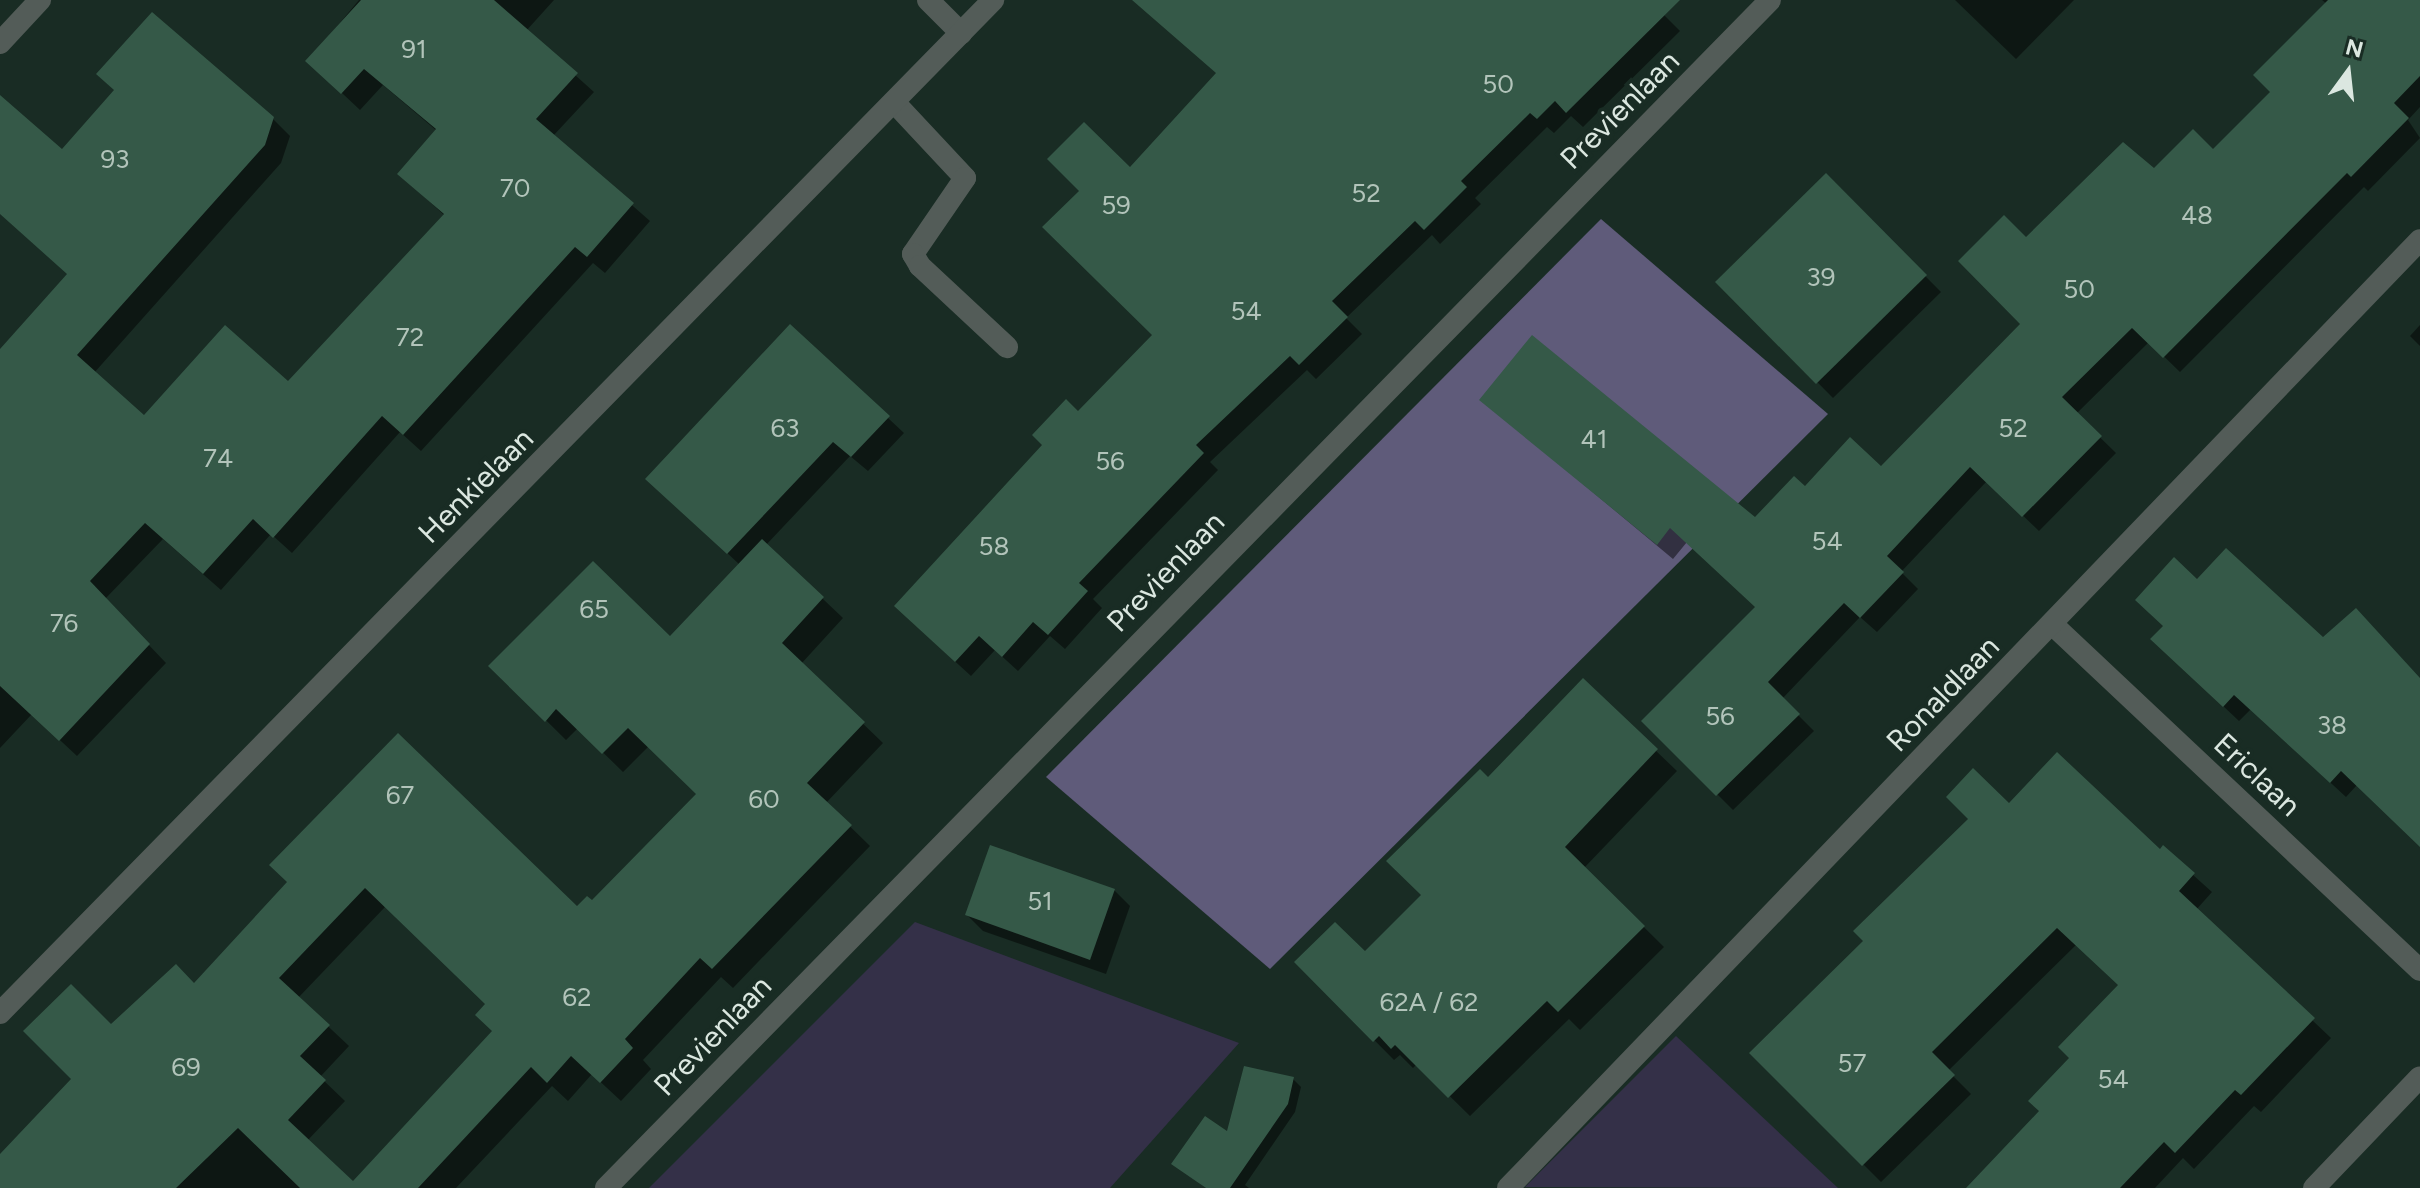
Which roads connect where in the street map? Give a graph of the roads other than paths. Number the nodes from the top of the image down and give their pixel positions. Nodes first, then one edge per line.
1 (40, 0) edge
2 (928, 0) edge
3 (993, 0) edge
4 (1770, 0) edge
5 (961, 33) junction
6 (0, 43) edge
7 (894, 102) junction
8 (2420, 240) edge
9 (1007, 347) dead end
10 (2052, 624) junction
11 (2420, 970) edge
12 (0, 1013) edge
13 (2420, 1077) edge
14 (606, 1188) edge
15 (1508, 1188) edge
16 (2314, 1188) edge

1 - 6 street
2 - 5 street
3 - 5 street, Henkielaan
4 - 14 street, Previenlaan
5 - 7 street, Henkielaan
7 - 9 street
7 - 12 street, Henkielaan
8 - 10 street, Ronaldlaan
10 - 11 street, Ericlaan
10 - 15 street, Ronaldlaan
13 - 16 street

